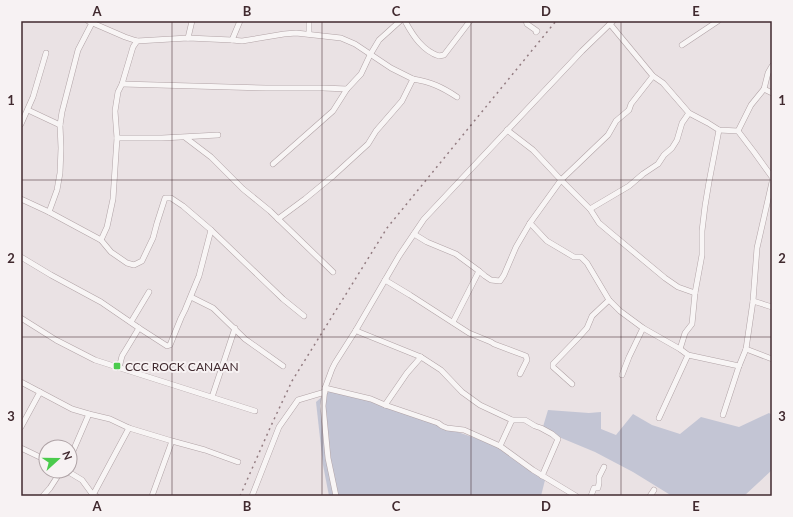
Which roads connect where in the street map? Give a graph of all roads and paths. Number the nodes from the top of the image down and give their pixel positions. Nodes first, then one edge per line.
1 (192, 21) edge
2 (240, 21) edge
3 (309, 21) edge
4 (400, 21) edge
5 (406, 21) edge
6 (470, 21) edge
7 (526, 21) edge
8 (718, 21) edge
9 (90, 22) edge
10 (612, 22) edge
11 (536, 32) dead end
12 (309, 34) junction
13 (188, 38) junction
14 (232, 40) junction
15 (137, 41) junction
16 (682, 45) dead end
17 (46, 53) dead end
18 (370, 54) junction
19 (772, 66) edge
20 (653, 76) junction
21 (413, 79) junction
22 (122, 84) junction
23 (347, 89) junction
24 (764, 89) junction
25 (772, 93) edge
26 (457, 97) dead end
27 (28, 110) junction
28 (689, 113) junction
29 (21, 124) edge
30 (60, 125) junction
31 (507, 130) junction
32 (719, 130) junction
33 (738, 131) junction
34 (218, 136) dead end
35 (117, 138) junction
36 (186, 138) junction
37 (273, 164) dead end
38 (561, 180) junction
39 (21, 200) edge
40 (590, 209) junction
41 (49, 212) junction
42 (278, 219) junction
43 (530, 223) junction
44 (211, 230) junction
45 (414, 234) junction
46 (101, 240) junction
47 (21, 257) edge
48 (479, 271) junction
49 (334, 272) dead end
50 (385, 280) junction
51 (149, 292) dead end
52 (695, 293) junction
53 (191, 297) junction
54 (608, 300) junction
55 (753, 301) junction
56 (772, 307) edge
57 (304, 316) dead end
58 (21, 318) edge
59 (131, 322) junction
60 (453, 322) junction
61 (139, 328) junction
62 (235, 328) junction
63 (643, 328) junction
64 (356, 330) junction
65 (746, 349) junction
66 (680, 350) junction
67 (688, 356) junction
68 (421, 357) junction
69 (772, 359) edge
70 (283, 366) dead end
71 (739, 366) junction
72 (119, 368) junction
73 (520, 374) dead end
74 (622, 375) dead end
75 (21, 382) edge
76 (572, 384) dead end
77 (325, 390) junction
78 (40, 392) junction
79 (212, 397) junction
80 (384, 405) junction
81 (255, 411) dead end
82 (89, 414) junction
83 (723, 415) dead end
84 (659, 418) dead end
85 (512, 420) junction
86 (21, 427) edge
87 (129, 428) junction
88 (78, 439) edge
89 (172, 441) junction
90 (500, 446) junction
91 (21, 448) edge
92 (38, 456) edge
93 (238, 462) dead end
94 (604, 467) dead end
95 (542, 476) junction
96 (78, 478) edge
97 (56, 479) edge
98 (654, 490) dead end
99 (95, 495) edge
100 (43, 496) edge
101 (152, 496) edge
102 (252, 496) edge
103 (336, 496) edge
104 (576, 496) edge
105 (591, 496) edge
106 (650, 496) edge

1 - 13 street
2 - 14 street
3 - 12 street
4 - 18 street
5 - 6 street
7 - 11 street
8 - 16 street
9 - 15 street
9 - 30 street
10 - 20 street
10 - 31 street
12 - 14 street
12 - 18 street
13 - 14 street
13 - 15 street
15 - 22 street
17 - 27 street
18 - 21 street
18 - 23 street
19 - 24 street
20 - 28 street
20 - 38 street
21 - 26 street
21 - 42 street
22 - 23 street
22 - 35 street
23 - 37 street
24 - 25 street
24 - 33 street
27 - 29 street
27 - 30 street
28 - 32 street
28 - 40 street
30 - 41 street
31 - 38 street
31 - 45 street
32 - 33 street
32 - 52 street
33 - 55 street
34 - 36 street
35 - 36 street
35 - 46 street
36 - 42 street
38 - 40 street
38 - 43 street
39 - 41 street
40 - 52 street
41 - 46 street
42 - 49 street
43 - 48 street
43 - 54 street
44 - 46 street
44 - 53 street
44 - 57 street
45 - 48 street
45 - 50 street
47 - 59 street
48 - 60 street
50 - 60 street
50 - 64 street
51 - 59 street
52 - 66 street
53 - 61 street
53 - 62 street
54 - 63 street
54 - 76 street
55 - 56 street
55 - 65 street
58 - 72 street
59 - 61 street
60 - 73 street
61 - 72 street
62 - 70 street
62 - 79 street
63 - 66 street
63 - 74 street
64 - 68 street
64 - 77 street
65 - 69 street
65 - 71 street
66 - 67 street
67 - 71 street
67 - 84 street
68 - 80 street
68 - 85 street
71 - 83 street
72 - 79 street
75 - 78 street
77 - 80 street
77 - 102 street
77 - 103 street
78 - 82 street
78 - 86 street
79 - 81 street
80 - 90 street
82 - 87 street
82 - 88 street
85 - 90 street
85 - 95 street
87 - 89 street
87 - 99 street
89 - 93 street
89 - 101 street
90 - 95 street
91 - 92 street
94 - 105 street
95 - 104 street
96 - 99 street
97 - 100 street
98 - 106 street

